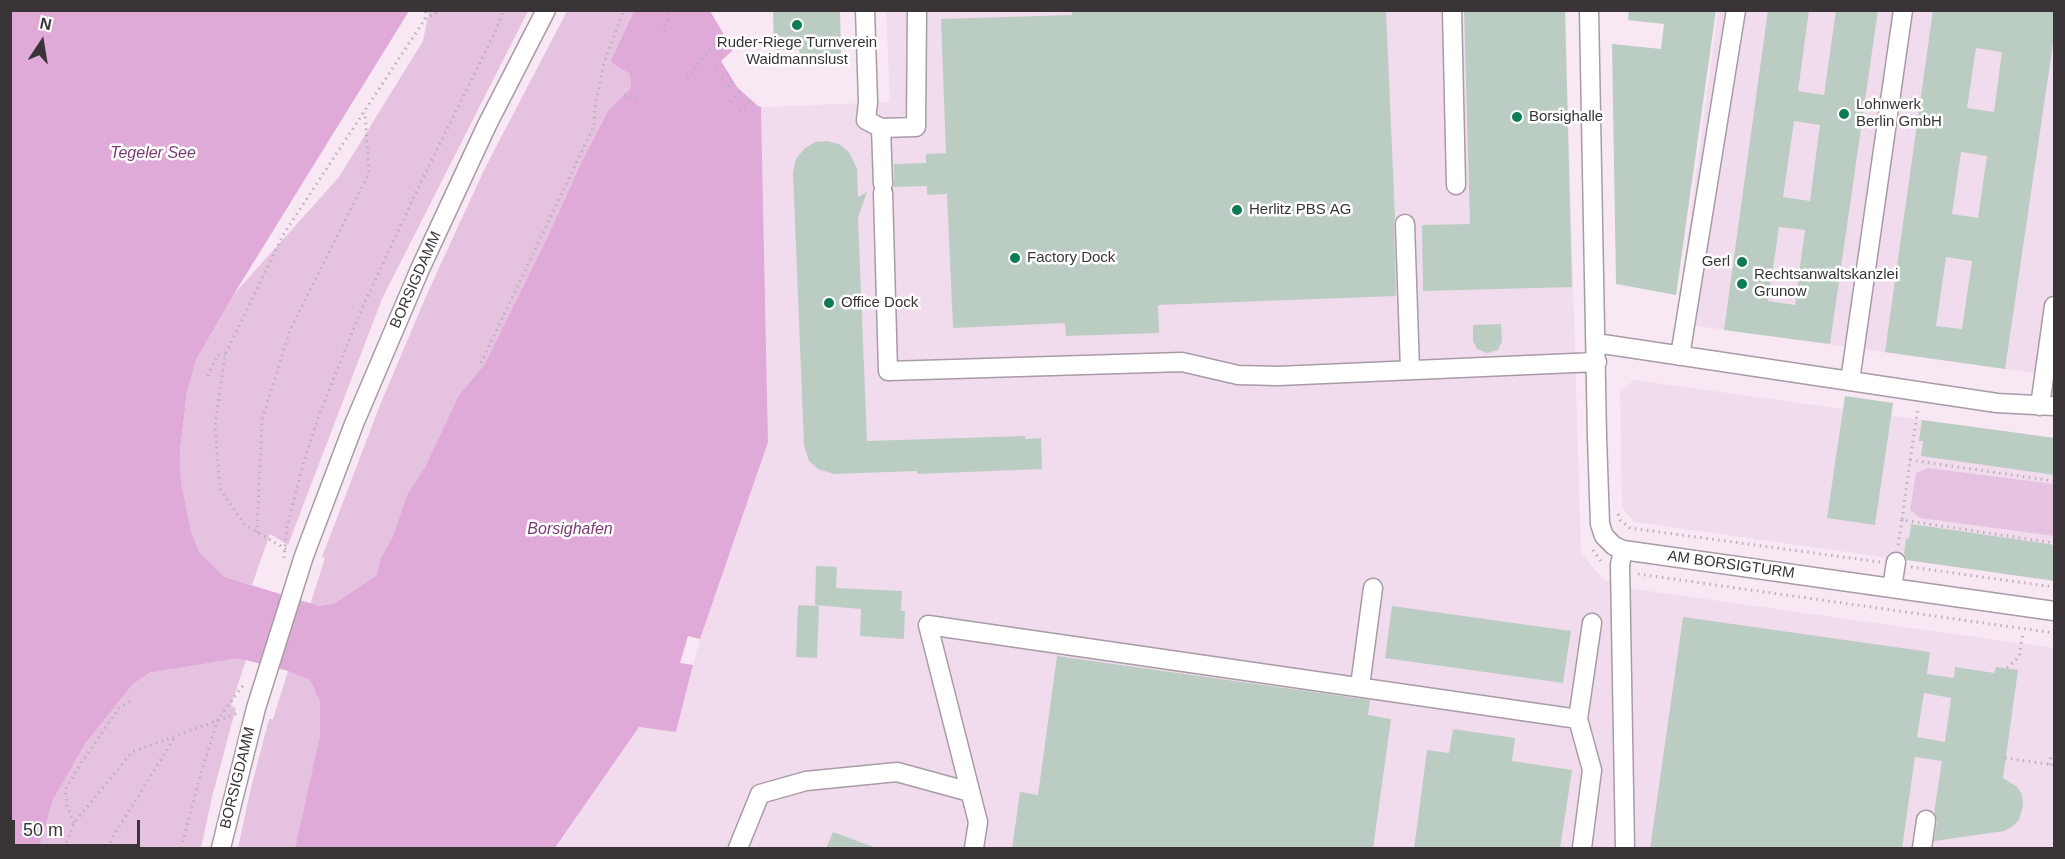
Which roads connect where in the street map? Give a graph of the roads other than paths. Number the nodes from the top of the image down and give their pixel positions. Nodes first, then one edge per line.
1 (546, 10) edge
2 (865, 10) edge
3 (917, 10) edge
4 (1452, 10) edge
5 (1589, 10) edge
6 (1736, 10) edge
7 (1903, 10) edge
8 (881, 128) junction
9 (1456, 185) dead end
10 (1405, 224) dead end
11 (2055, 306) edge
12 (1596, 343) junction
13 (1680, 356) junction
14 (1597, 362) junction
15 (1410, 370) junction
16 (1850, 381) junction
17 (2050, 408) edge
18 (1623, 550) junction
19 (1896, 563) road end
20 (1373, 588) dead end
21 (1892, 588) junction
22 (2055, 611) edge
23 (1592, 623) dead end
24 (1360, 686) junction
25 (1578, 719) junction
26 (970, 792) junction
27 (1926, 820) dead end
28 (221, 849) edge
29 (738, 849) edge
30 (974, 849) edge
31 (1582, 849) edge
32 (1625, 849) edge
33 (1922, 849) edge

1 - 28 street, BORSIGDAMM
2 - 8 street
3 - 8 street
4 - 9 street
5 - 12 street
6 - 13 street
7 - 16 street
8 - 15 street
10 - 15 street
11 - 17 street
12 - 13 street
12 - 14 street
13 - 16 street
14 - 15 street
14 - 18 street
16 - 17 street
18 - 21 street, AM BORSIGTURM
18 - 32 street
19 - 21 street
20 - 24 street
21 - 22 street, AM BORSIGTURM
23 - 25 street
24 - 25 street
24 - 26 street
25 - 31 street
26 - 29 street
26 - 30 street
27 - 33 street

